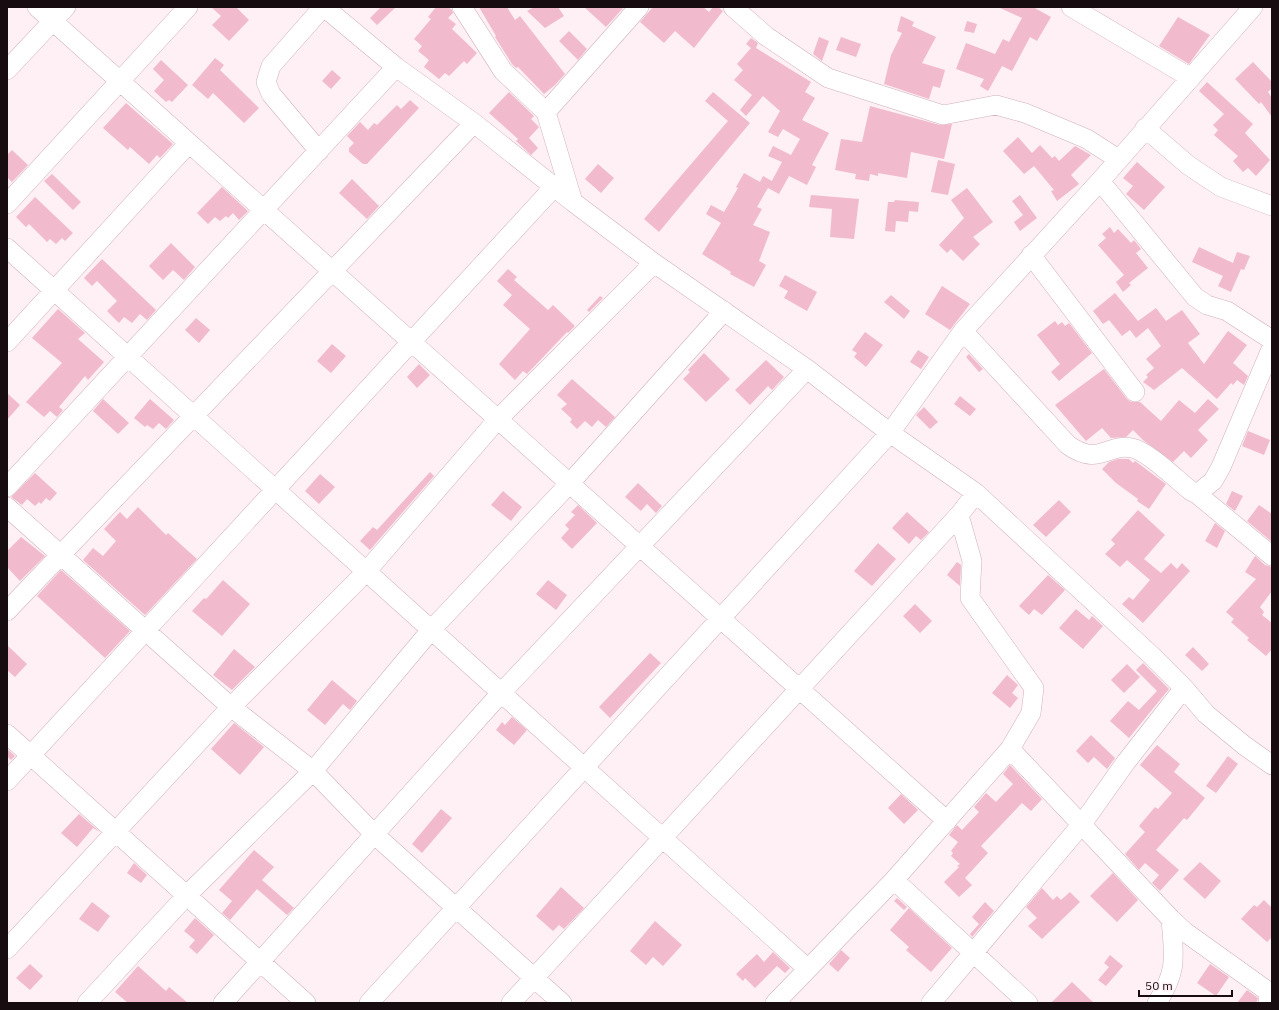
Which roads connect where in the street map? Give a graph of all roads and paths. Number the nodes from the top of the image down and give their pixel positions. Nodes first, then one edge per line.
1 (36, 7) edge
2 (66, 7) edge
3 (188, 7) edge
4 (324, 7) edge
5 (462, 7) edge
6 (639, 7) edge
7 (733, 7) edge
8 (1071, 7) edge
9 (1252, 7) edge
10 (52, 21) junction
11 (396, 67) junction
12 (7, 70) edge
13 (1191, 78) junction
14 (120, 81) junction
15 (546, 112) junction
16 (474, 123) junction
17 (1145, 128) junction
18 (189, 143) junction
19 (319, 151) junction
20 (1118, 159) junction
21 (1100, 181) junction
22 (554, 187) junction
23 (573, 202) junction
24 (7, 204) edge
25 (1272, 206) edge
26 (264, 210) junction
27 (7, 248) edge
28 (1031, 255) junction
29 (654, 263) junction
30 (332, 271) junction
31 (54, 290) junction
32 (724, 311) junction
33 (963, 331) junction
34 (1272, 340) edge
35 (7, 342) edge
36 (411, 342) junction
37 (1272, 347) edge
38 (128, 357) junction
39 (807, 369) junction
40 (1135, 392) dead end
41 (193, 416) junction
42 (498, 419) junction
43 (890, 434) junction
44 (570, 484) junction
45 (7, 487) edge
46 (275, 490) junction
47 (976, 493) junction
48 (1197, 494) junction
49 (7, 507) edge
50 (960, 515) junction
51 (640, 546) junction
52 (60, 555) junction
53 (1272, 556) edge
54 (365, 573) junction
55 (7, 611) edge
56 (721, 619) junction
57 (431, 630) junction
58 (145, 631) junction
59 (1184, 688) junction
60 (800, 689) junction
61 (501, 693) junction
62 (231, 707) junction
63 (7, 734) edge
64 (1010, 749) junction
65 (1272, 751) edge
66 (1253, 752) junction
67 (30, 756) junction
68 (1272, 765) edge
69 (584, 768) junction
70 (313, 771) junction
71 (7, 781) edge
72 (947, 821) junction
73 (1082, 824) junction
74 (116, 832) junction
75 (375, 835) junction
76 (662, 838) junction
77 (894, 880) junction
78 (186, 895) junction
79 (456, 908) junction
80 (1171, 919) junction
81 (7, 949) edge
82 (974, 953) junction
83 (260, 962) junction
84 (808, 969) junction
85 (534, 978) junction
86 (87, 1003) edge
87 (223, 1003) edge
88 (306, 1003) edge
89 (369, 1003) edge
90 (511, 1003) edge
91 (562, 1003) edge
92 (775, 1003) edge
93 (931, 1003) edge
94 (1028, 1003) edge
95 (1157, 1003) edge
96 (1268, 1003) edge

1 - 10 street
2 - 10 street
3 - 14 street
4 - 11 street
4 - 19 street
5 - 15 street
6 - 15 street
7 - 20 street
8 - 13 street
9 - 13 street
10 - 12 street
10 - 14 street
11 - 16 street
11 - 19 street
13 - 17 street
14 - 18 street
14 - 24 street
15 - 23 street
16 - 22 street
16 - 30 street
17 - 20 street
17 - 25 street
18 - 26 street
18 - 31 street
19 - 26 street
20 - 21 street
21 - 28 street
21 - 34 street
22 - 23 street
22 - 36 street
23 - 29 street
26 - 30 street
26 - 38 street
27 - 31 street
28 - 33 street
28 - 40 street
29 - 32 street
29 - 42 street
30 - 36 street
30 - 41 street
31 - 35 street
31 - 38 street
32 - 39 street
32 - 44 street
33 - 43 street
33 - 48 street
36 - 42 street
36 - 46 street
37 - 48 street
38 - 41 street
38 - 45 street
39 - 43 street
39 - 51 street
41 - 46 street
41 - 52 street
42 - 44 street
42 - 54 street
43 - 47 street
43 - 56 street
44 - 51 street
44 - 57 street
46 - 54 street
46 - 58 street
47 - 50 street
47 - 59 street
48 - 53 street
49 - 52 street
50 - 60 street
50 - 64 street
51 - 56 street
51 - 61 street
52 - 55 street
52 - 58 street
54 - 57 street
54 - 62 street
56 - 60 street
56 - 69 street
57 - 61 street
57 - 70 street
58 - 62 street
58 - 67 street
59 - 66 street
59 - 73 street
60 - 72 street
60 - 76 street
61 - 69 street
61 - 75 street
62 - 70 street
62 - 74 street
63 - 67 street
64 - 72 street
64 - 73 street
65 - 66 street
66 - 68 street
67 - 71 street
67 - 74 street
69 - 76 street
69 - 79 street
70 - 75 street
70 - 78 street
72 - 77 street
73 - 80 street
73 - 82 street
74 - 78 street
74 - 81 street
75 - 79 street
75 - 83 street
76 - 84 street
76 - 85 street
77 - 82 street
77 - 84 street
78 - 83 street
78 - 86 street
79 - 85 street
79 - 89 street
80 - 95 street
80 - 96 street
82 - 93 street
82 - 94 street
83 - 87 street
83 - 88 street
84 - 92 street
85 - 90 street
85 - 91 street

